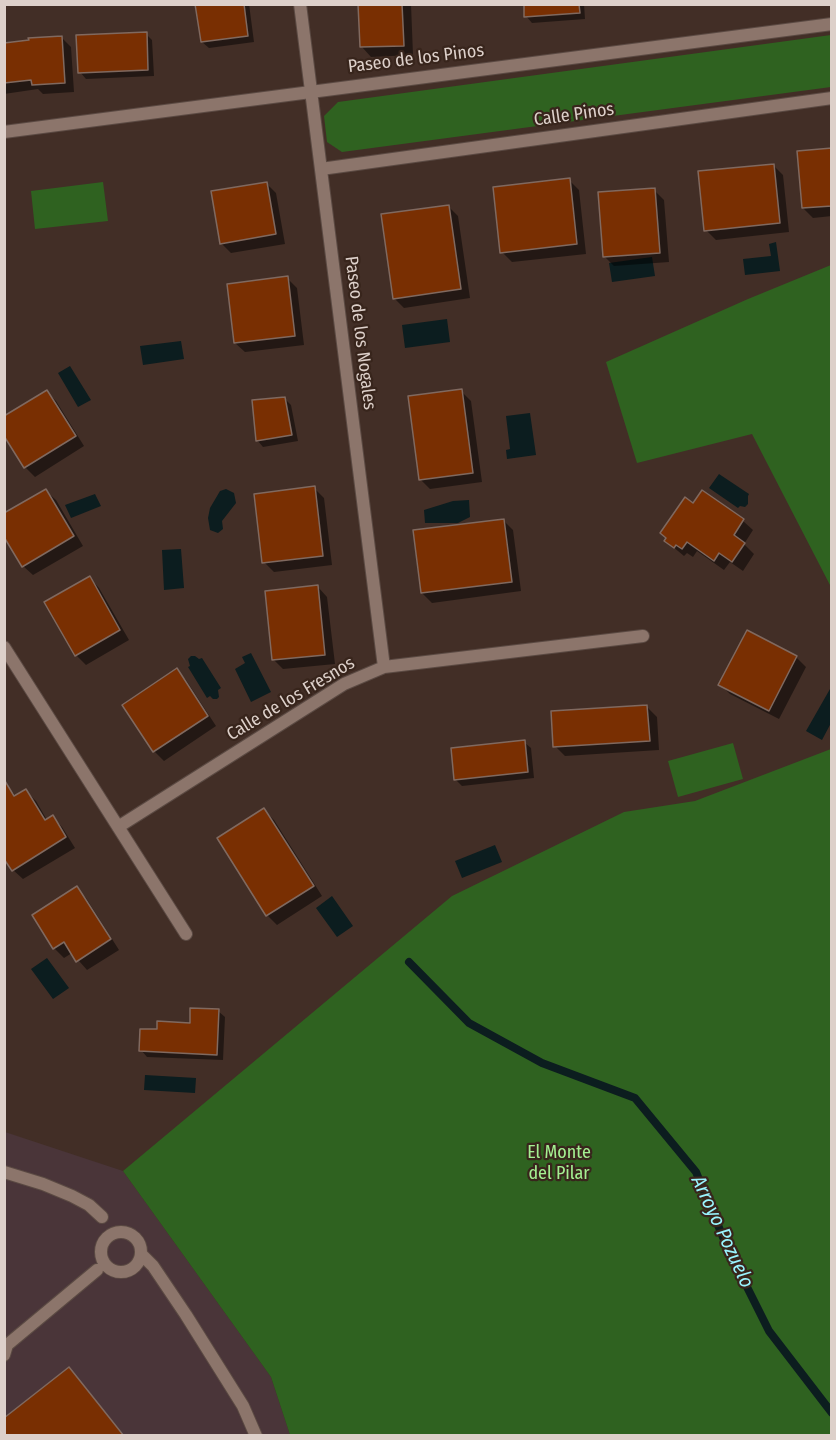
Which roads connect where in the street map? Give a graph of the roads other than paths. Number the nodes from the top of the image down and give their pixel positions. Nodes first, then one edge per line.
1 (300, 4) edge
2 (831, 24) edge
3 (311, 91) junction
4 (831, 98) edge
5 (4, 132) edge
6 (321, 169) junction
7 (643, 636) dead end
8 (4, 647) edge
9 (384, 666) junction
10 (118, 827) junction
11 (186, 934) dead end
12 (4, 1172) edge
13 (102, 1217) junction
14 (123, 1232) junction
15 (105, 1240) junction
16 (141, 1254) junction
17 (102, 1258) junction
18 (110, 1269) junction
19 (97, 1270) junction
20 (5, 1349) edge
21 (256, 1436) edge

1 - 3 street, Paseo de los Nogales
2 - 3 street, Paseo de los Pinos
3 - 5 street, Paseo de los Pinos
3 - 6 street, Paseo de los Nogales
4 - 6 street, Calle Pinos
6 - 9 street, Paseo de los Nogales
7 - 9 street, Calle de los Fresnos
8 - 10 street
9 - 10 street, Calle de los Fresnos
10 - 11 street
12 - 13 street
13 - 14 street
13 - 15 street
14 - 15 street
14 - 16 street
15 - 17 street
16 - 18 street
16 - 21 street
17 - 18 street
17 - 19 street
18 - 19 street
19 - 20 street

